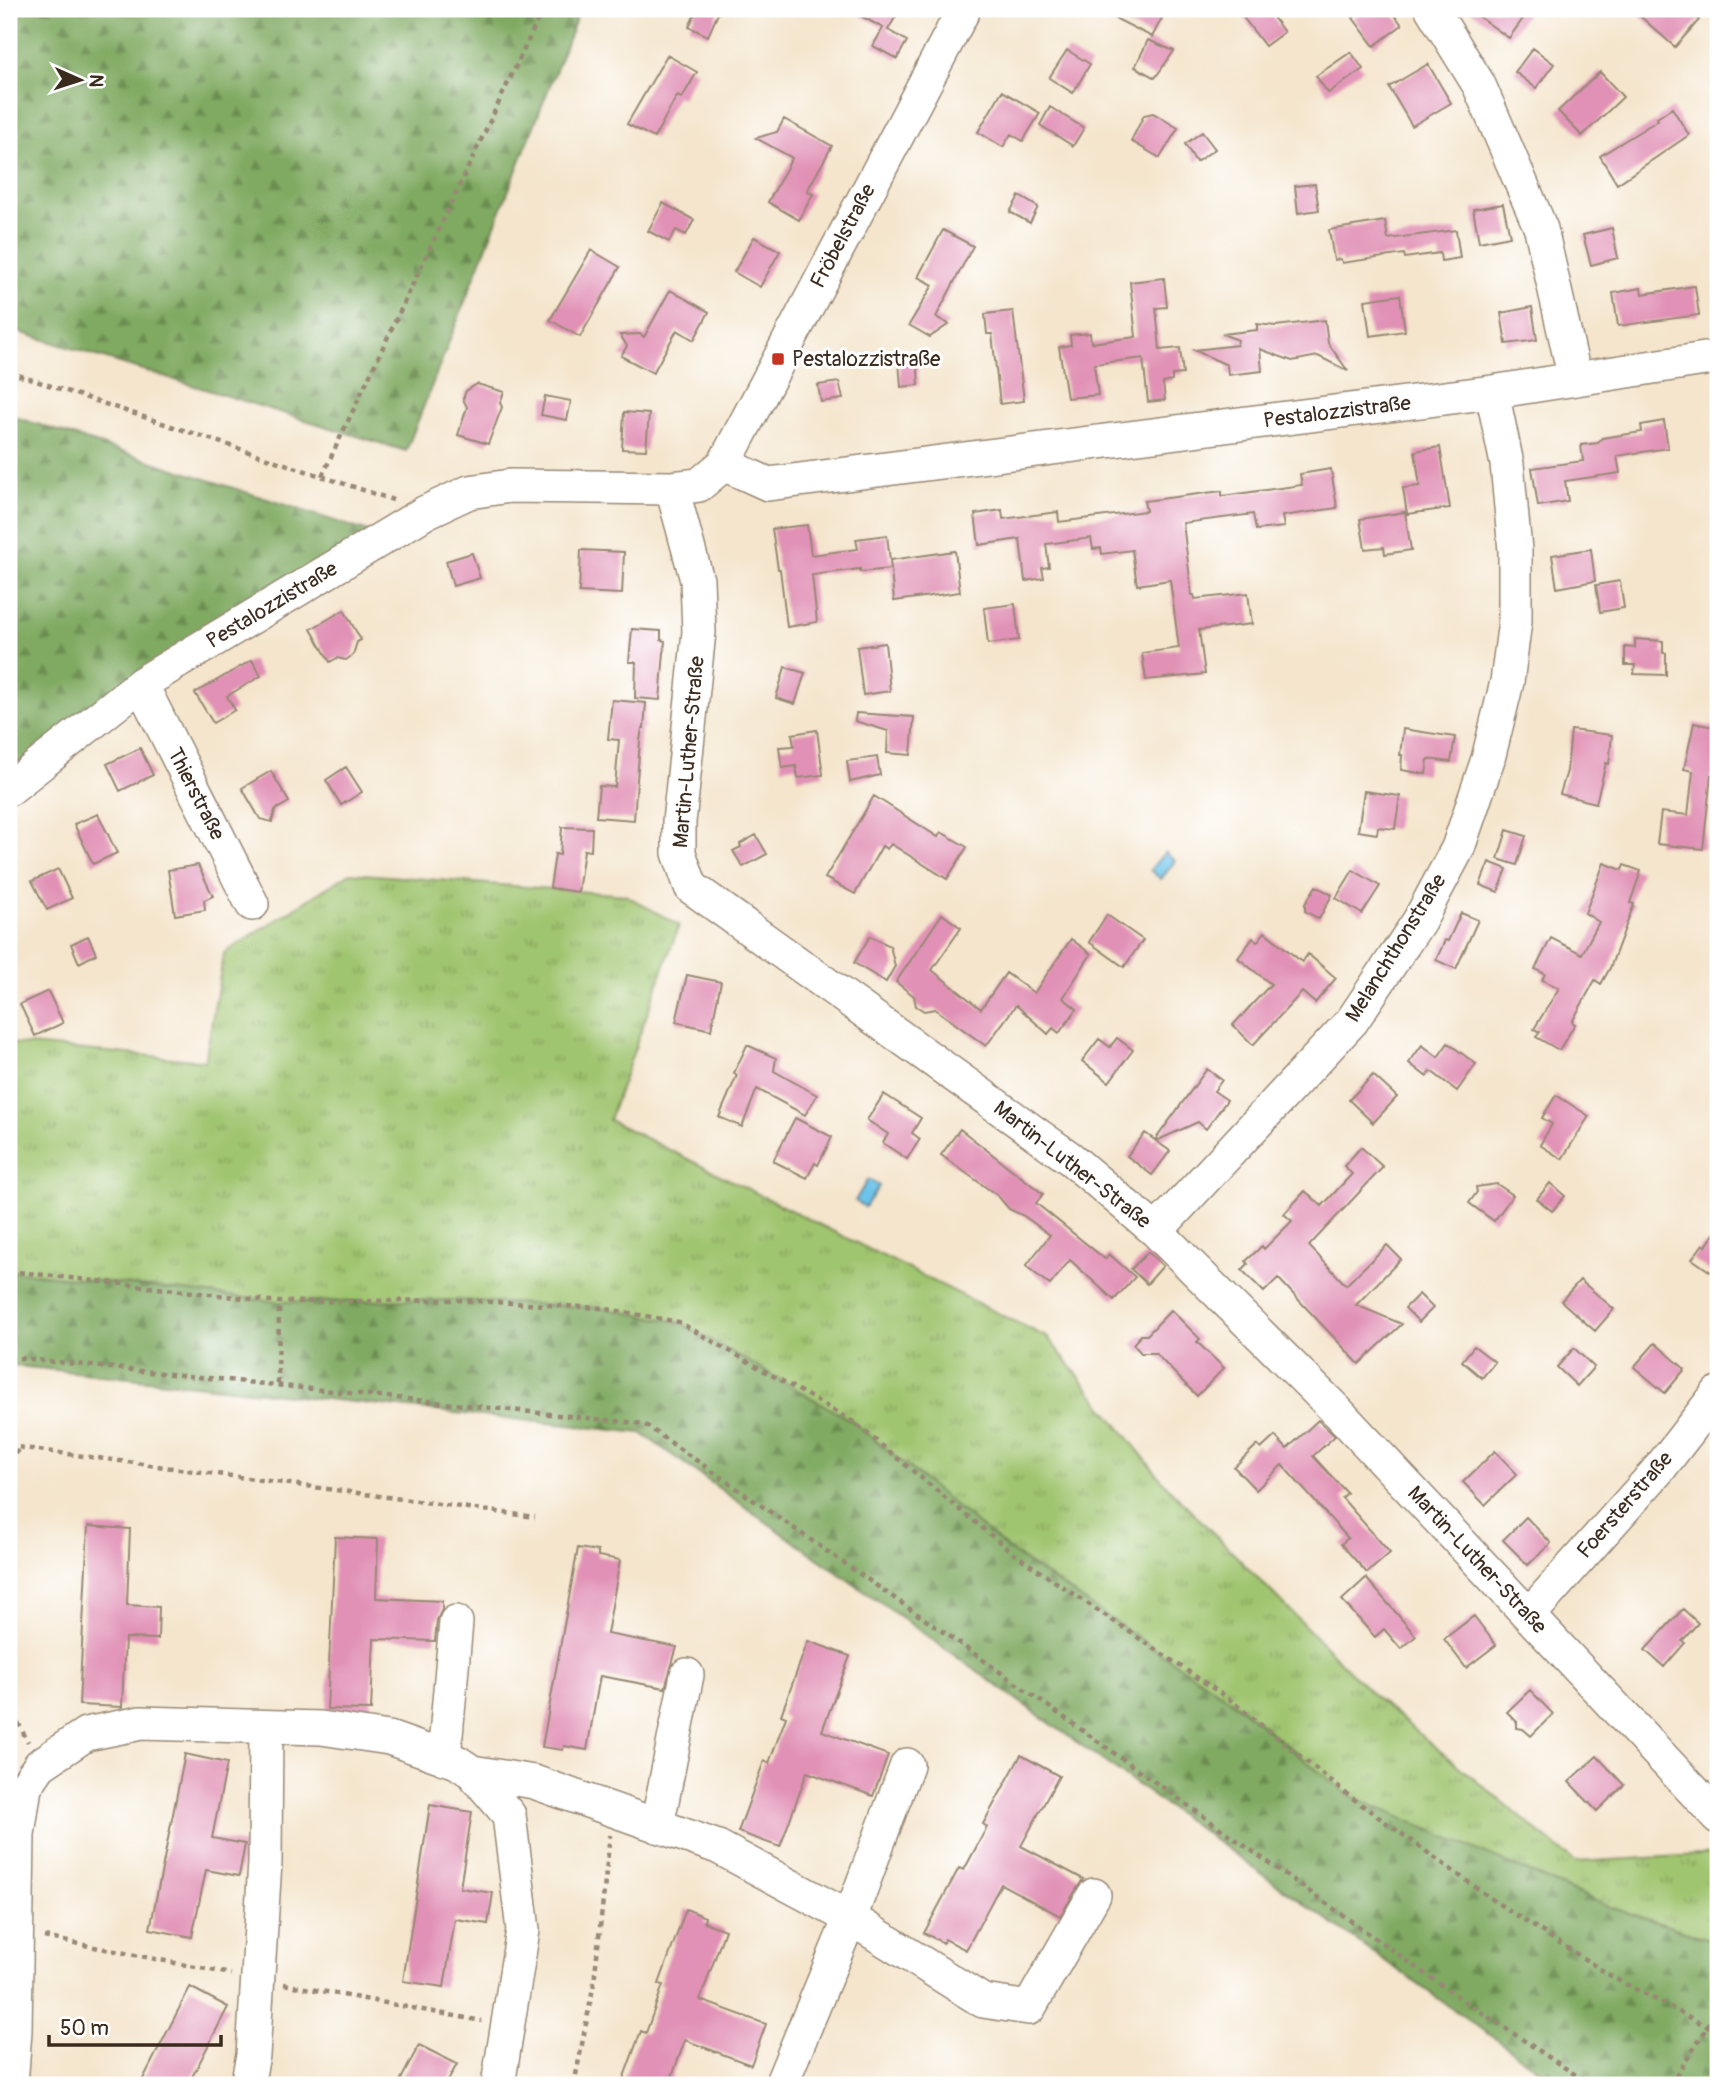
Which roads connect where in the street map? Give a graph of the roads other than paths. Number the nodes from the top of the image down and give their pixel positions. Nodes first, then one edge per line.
1 (964, 9) edge
2 (1432, 9) edge
3 (1718, 357) edge
4 (1575, 379) junction
5 (1492, 392) junction
6 (724, 464) junction
7 (672, 488) junction
8 (141, 684) junction
9 (9, 789) edge
10 (252, 904) dead end
11 (1156, 1231) junction
12 (1718, 1393) edge
13 (1528, 1615) junction
14 (456, 1622) dead end
15 (687, 1675) dead end
16 (266, 1727) junction
17 (458, 1765) junction
18 (907, 1765) dead end
19 (1718, 1816) edge
20 (657, 1826) junction
21 (1094, 1895) dead end
22 (850, 1918) junction
23 (11, 2085) edge
24 (247, 2085) edge
25 (498, 2085) edge
26 (781, 2085) edge

1 - 6 street, Fröbelstraße
2 - 4 street
3 - 4 street, Pestalozzistraße
4 - 5 street, Pestalozzistraße
5 - 6 street, Pestalozzistraße
5 - 11 street, Melanchthonstraße
6 - 7 street, Pestalozzistraße
7 - 8 street, Pestalozzistraße
7 - 11 street, Martin-Luther-Straße
8 - 9 street, Pestalozzistraße
8 - 10 street, Thierstraße
11 - 13 street, Martin-Luther-Straße
12 - 13 street, Foersterstraße
13 - 19 street, Martin-Luther-Straße
14 - 17 street
15 - 20 street
16 - 17 street
16 - 23 street
16 - 24 street
17 - 20 street
17 - 25 street
18 - 22 street
20 - 22 street
21 - 22 street
22 - 26 street

